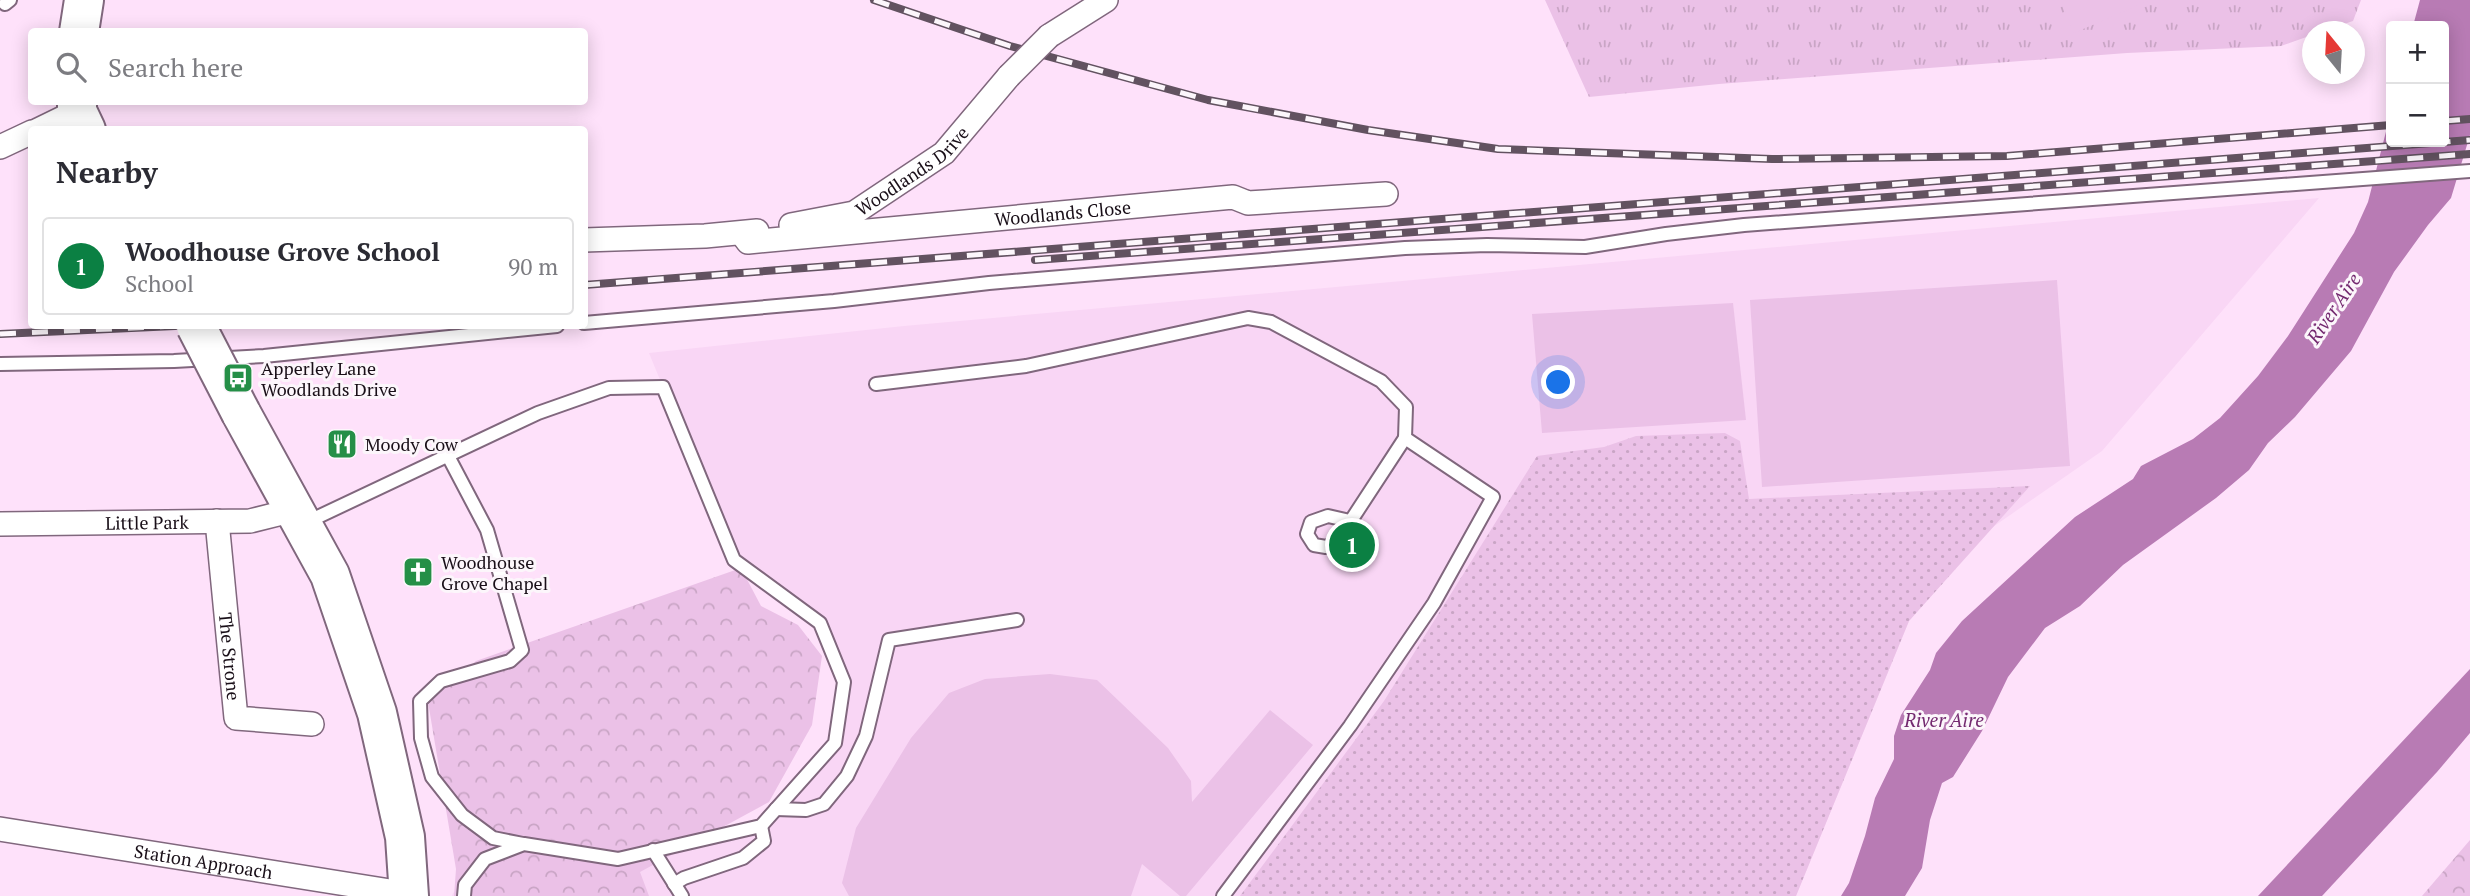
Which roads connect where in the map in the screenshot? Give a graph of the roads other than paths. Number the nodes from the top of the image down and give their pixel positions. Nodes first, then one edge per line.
1 (84, 0) edge
2 (1106, 0) edge
3 (80, 28) edge
4 (80, 114) edge
5 (48, 126) edge
6 (28, 134) edge
7 (0, 147) edge
8 (2470, 171) edge
9 (1386, 194) dead end
10 (742, 234) junction
11 (588, 240) edge
12 (588, 323) edge
13 (198, 329) edge
14 (528, 329) edge
15 (0, 364) edge
16 (876, 384) dead end
17 (1405, 438) junction
18 (448, 456) junction
19 (299, 517) junction
20 (217, 521) junction
21 (1350, 521) dead end
22 (0, 524) edge
23 (1017, 620) dead end
24 (312, 724) dead end
25 (776, 809) junction
26 (761, 826) junction
27 (0, 829) edge
28 (524, 844) junction
29 (653, 850) junction
30 (678, 890) edge
31 (409, 895) edge
32 (464, 896) edge
33 (1223, 896) edge

1 - 3 highway
2 - 10 street, Woodlands Drive, bridge
4 - 5 street
6 - 7 street
8 - 12 lane
9 - 10 street, Woodlands Close
10 - 11 street, Woodlands Drive
13 - 19 highway, bridge
14 - 15 lane
16 - 17 lane
17 - 21 lane
17 - 33 lane
18 - 19 lane
18 - 25 lane
18 - 28 lane
19 - 20 street, Little Park
19 - 31 highway
20 - 22 street, Little Park
20 - 24 street, The Strone
23 - 25 lane
25 - 26 lane
26 - 29 lane
26 - 30 lane
27 - 31 street, Station Approach
28 - 29 lane
28 - 32 lane
29 - 30 lane

